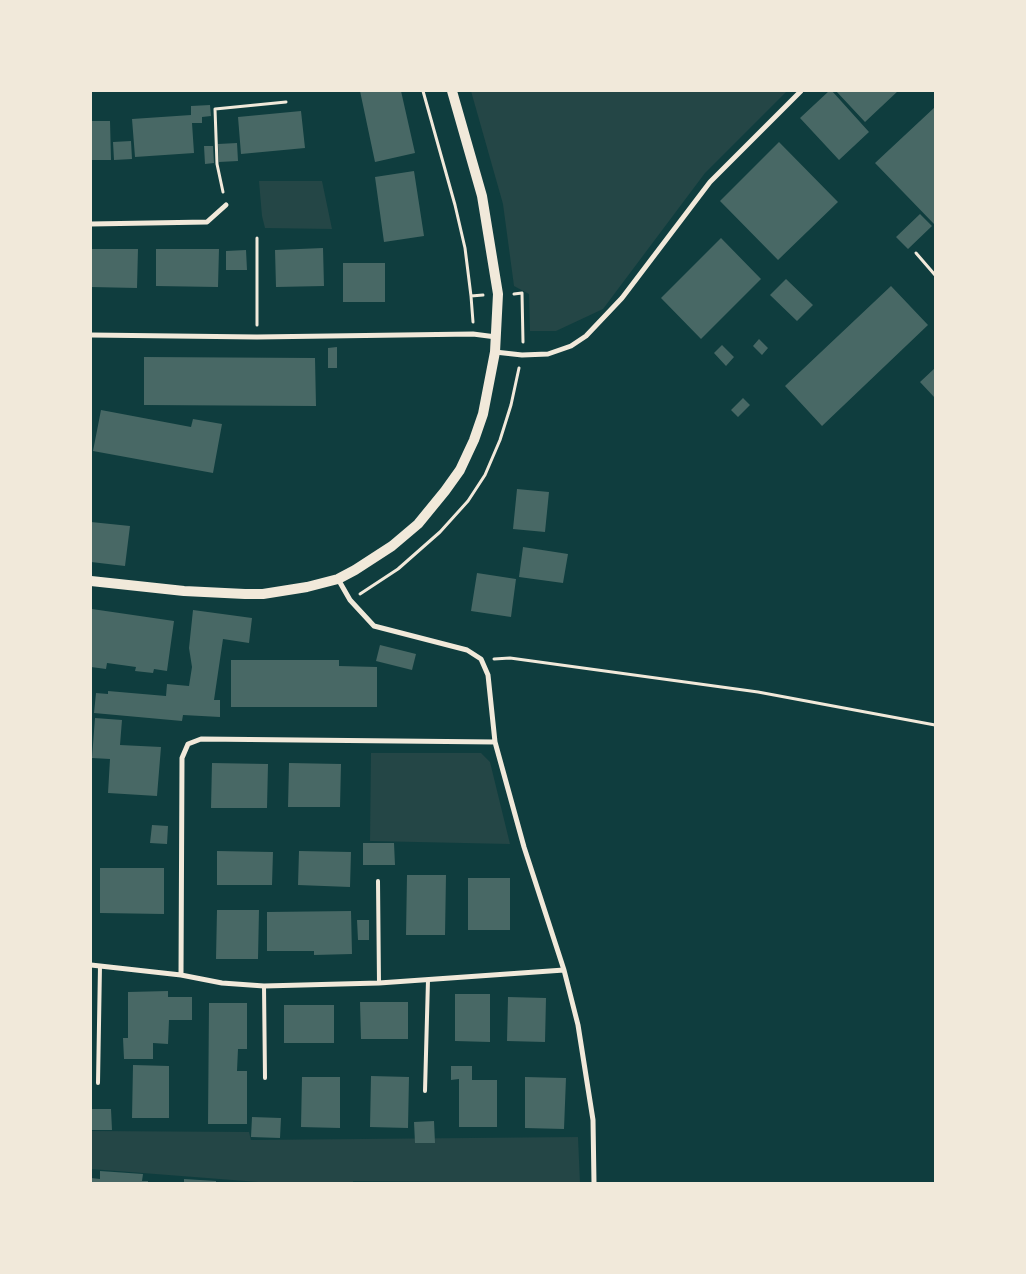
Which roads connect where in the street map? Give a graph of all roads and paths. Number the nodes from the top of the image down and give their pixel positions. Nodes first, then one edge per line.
1 (424, 91) edge
2 (452, 91) edge
3 (801, 91) edge
4 (286, 102) dead end
5 (226, 205) joint
6 (91, 224) edge
7 (257, 238) dead end
8 (916, 253) dead end
9 (935, 275) edge
10 (522, 294) dead end
11 (473, 334) junction
12 (91, 335) edge
13 (256, 337) junction
14 (497, 337) junction
15 (495, 352) junction
16 (522, 354) junction
17 (338, 579) junction
18 (91, 581) edge
19 (481, 659) junction
20 (935, 725) edge
21 (495, 742) junction
22 (378, 881) dead end
23 (91, 965) edge
24 (100, 966) junction
25 (564, 970) junction
26 (181, 975) junction
27 (428, 980) junction
28 (379, 983) junction
29 (264, 986) junction
30 (265, 1078) dead end
31 (98, 1083) dead end
32 (425, 1091) dead end
33 (594, 1183) edge

1 - 11 path
2 - 14 main road
3 - 16 street
4 - 5 path
5 - 6 street
7 - 13 path
8 - 9 path
10 - 16 path
11 - 13 street
11 - 14 street
12 - 13 street
14 - 15 main road
15 - 16 street
15 - 17 main road
17 - 18 main road
17 - 19 street
19 - 20 path
19 - 21 street
21 - 25 street
21 - 26 street
22 - 28 lane
23 - 24 street
24 - 26 street
24 - 31 lane
25 - 27 street
25 - 33 street
26 - 29 street
27 - 28 street
27 - 32 lane
28 - 29 street
29 - 30 lane

